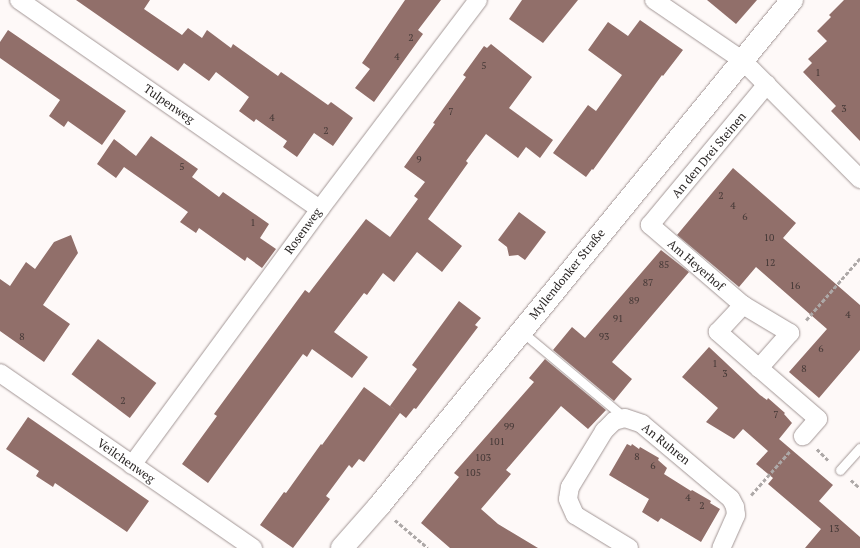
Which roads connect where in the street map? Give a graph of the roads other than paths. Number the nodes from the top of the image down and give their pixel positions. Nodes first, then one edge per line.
1 (19, 0) edge
2 (478, 0) edge
3 (654, 0) edge
4 (792, 0) edge
5 (742, 60) junction
6 (767, 84) junction
7 (860, 179) edge
8 (320, 209) junction
9 (650, 225) joint
10 (743, 305) junction
11 (521, 331) junction
12 (759, 368) junction
13 (0, 373) edge
14 (625, 418) junction
15 (803, 436) road end
16 (860, 448) edge
17 (132, 465) junction
18 (840, 470) dead end
19 (252, 548) edge
20 (342, 548) edge
21 (629, 548) edge
22 (721, 548) edge

1 - 8 street, Tulpenweg
2 - 8 street, Rosenweg
3 - 5 street
4 - 5 street, Myllendonker Straße
5 - 6 street
5 - 11 street, Myllendonker Straße
6 - 7 street
6 - 9 street, An den Drei Steinen
8 - 17 street, Rosenweg
9 - 10 street, Am Heyerhof
10 - 12 street
10 - 12 street, Am Heyerhof
11 - 14 lane
11 - 20 street, Myllendonker Straße
12 - 15 street
13 - 17 street, Veilchenweg
14 - 21 street
14 - 22 street, An Ruhren
16 - 18 lane
17 - 19 street, Veilchenweg

